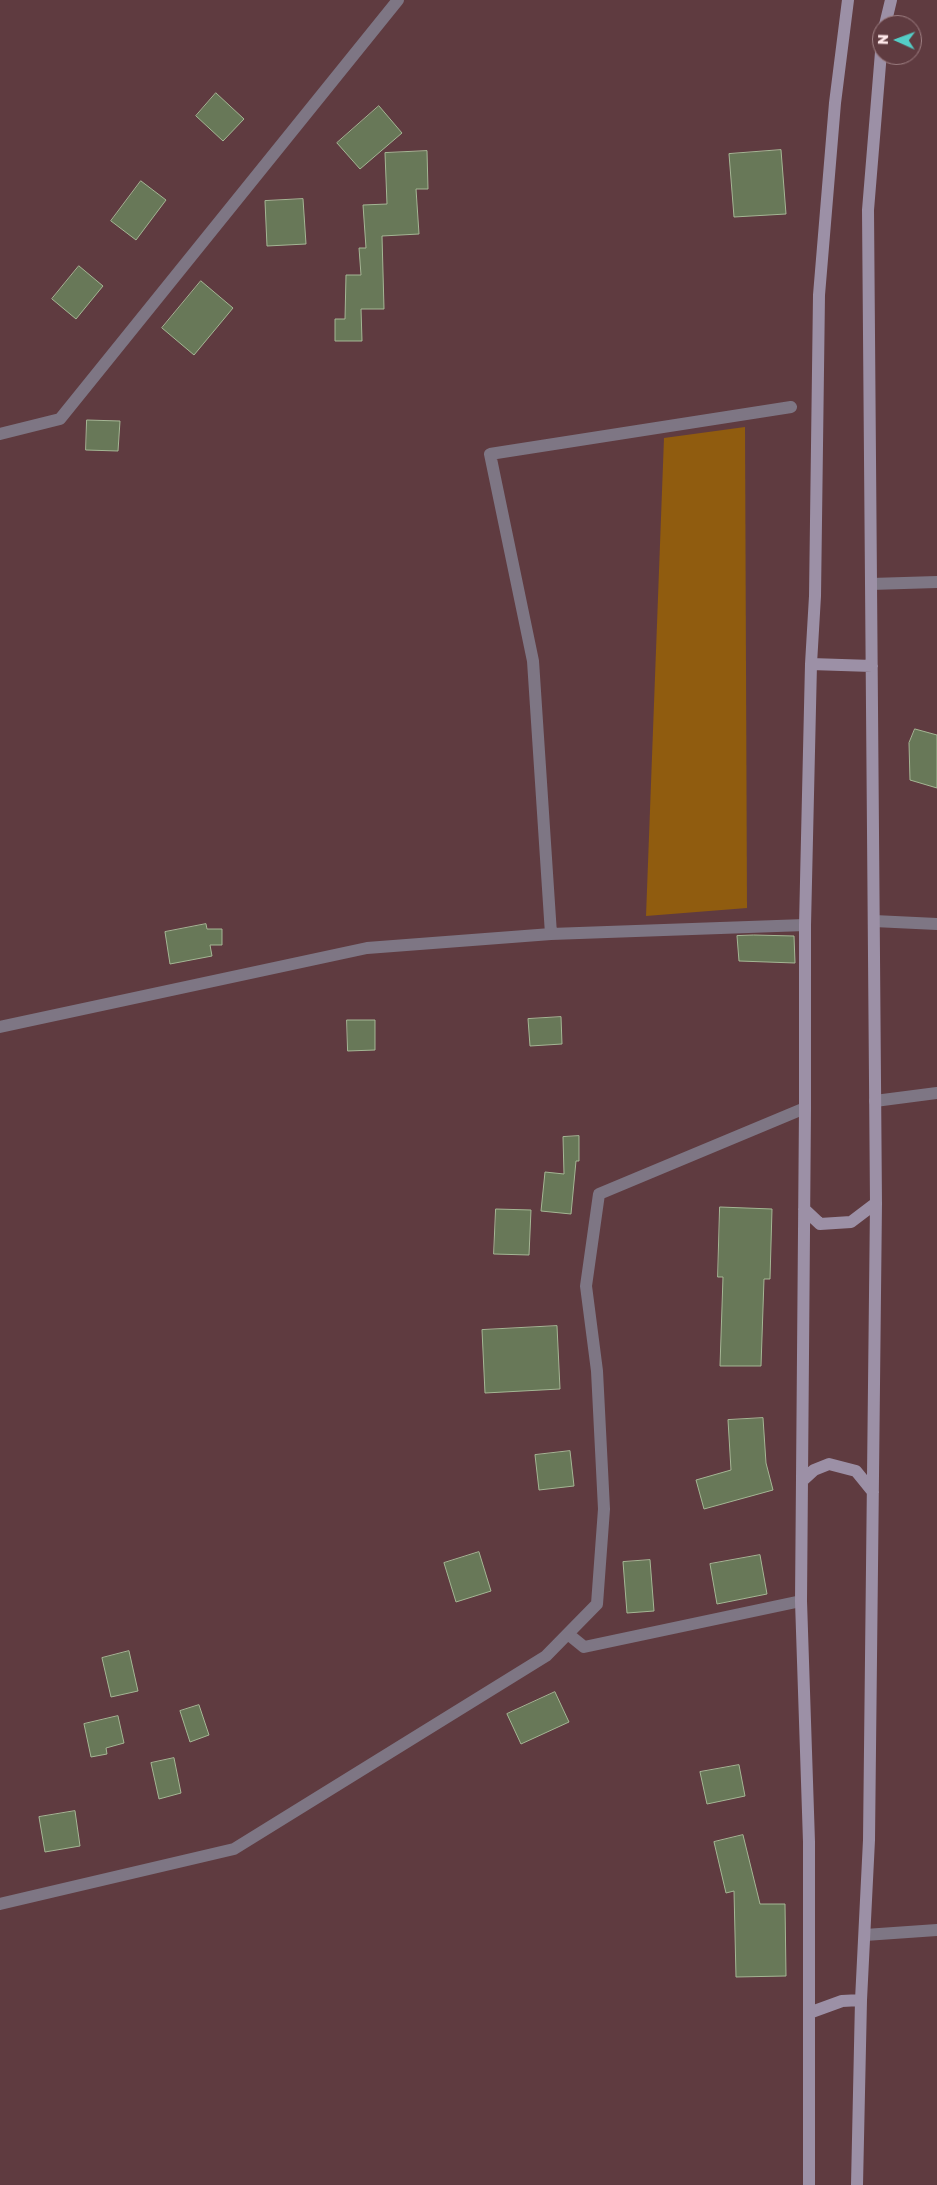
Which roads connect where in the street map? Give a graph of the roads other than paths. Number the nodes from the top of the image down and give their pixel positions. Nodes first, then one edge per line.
1 (398, 0) edge
2 (848, 0) edge
3 (891, 0) edge
4 (887, 15) edge
5 (880, 65) edge
6 (791, 407) dead end
7 (0, 434) edge
8 (937, 582) edge
9 (871, 584) junction
10 (811, 664) junction
11 (872, 666) junction
12 (874, 921) junction
13 (937, 924) edge
14 (805, 925) junction
15 (551, 934) junction
16 (0, 1027) edge
17 (937, 1093) edge
18 (875, 1102) junction
19 (805, 1108) junction
20 (876, 1203) junction
21 (804, 1209) junction
22 (802, 1481) junction
23 (873, 1492) junction
24 (800, 1601) junction
25 (568, 1634) junction
26 (0, 1904) edge
27 (937, 1930) edge
28 (865, 1935) junction
29 (861, 2000) junction
30 (809, 2013) junction
31 (809, 2185) edge
32 (858, 2185) edge

1 - 7 street
2 - 10 main road
3 - 4 main road
5 - 9 main road
6 - 15 street
8 - 9 street
9 - 11 main road
10 - 11 main road
10 - 14 main road
11 - 12 main road
12 - 13 street
12 - 18 main road
14 - 15 street
14 - 19 main road
15 - 16 street
17 - 18 street
18 - 20 main road
19 - 21 main road
19 - 25 street
20 - 21 main road
20 - 23 main road
21 - 22 main road
22 - 23 main road
22 - 24 main road
23 - 28 main road
24 - 25 street
24 - 30 main road
25 - 26 street
27 - 28 street
28 - 29 main road
29 - 30 main road
29 - 32 main road
30 - 31 main road

